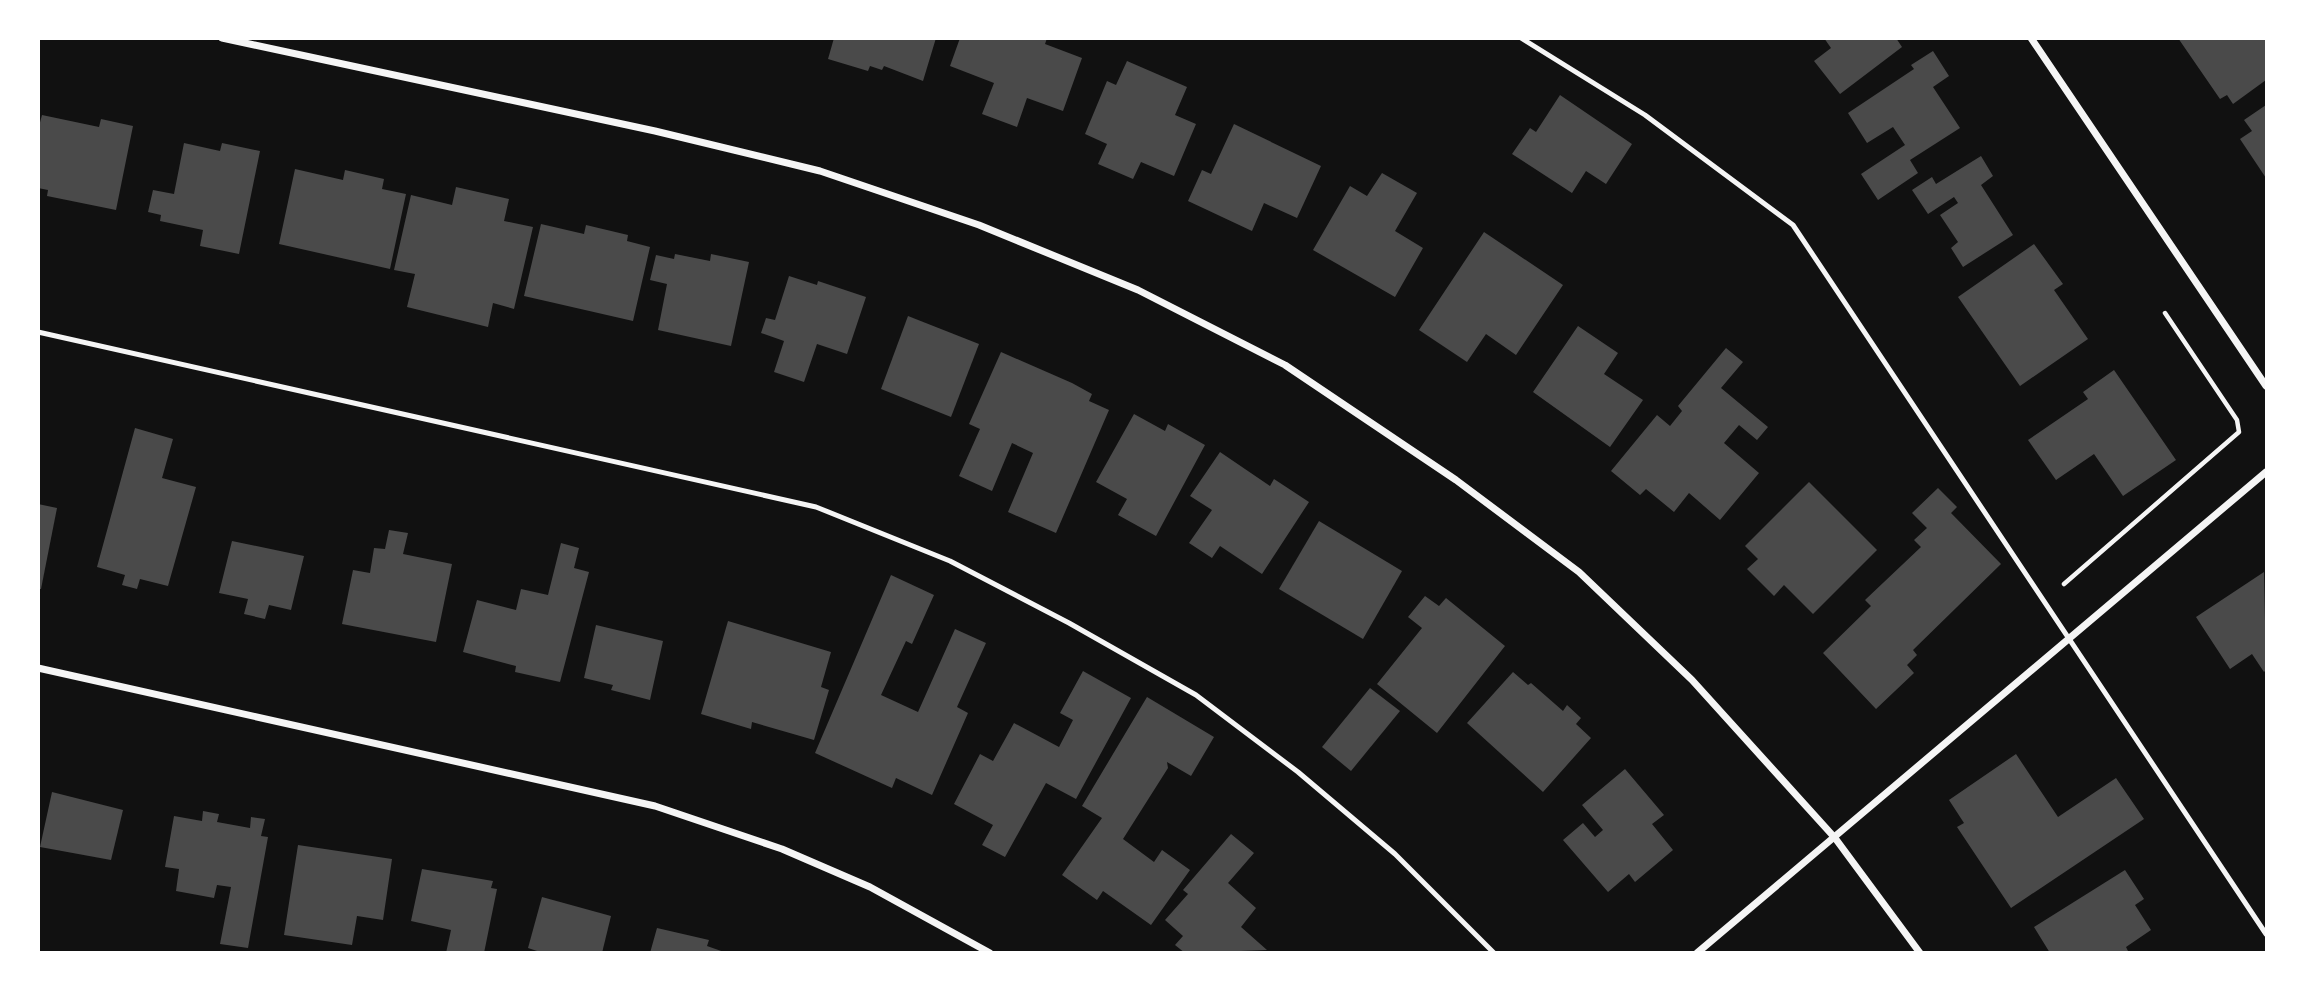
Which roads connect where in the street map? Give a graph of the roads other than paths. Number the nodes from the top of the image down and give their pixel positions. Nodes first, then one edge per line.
1 (222, 38) edge
2 (1521, 38) edge
3 (2031, 38) edge
4 (38, 332) edge
5 (2266, 386) edge
6 (2266, 472) edge
7 (2070, 639) junction
8 (38, 668) edge
9 (1835, 838) junction
10 (2266, 934) edge
11 (990, 953) edge
12 (1494, 953) edge
13 (1698, 953) edge
14 (1920, 953) edge

1 - 9 street
2 - 7 lane
3 - 5 street
4 - 12 lane
6 - 7 street
7 - 9 street
7 - 10 lane
8 - 11 street
9 - 13 street
9 - 14 street

